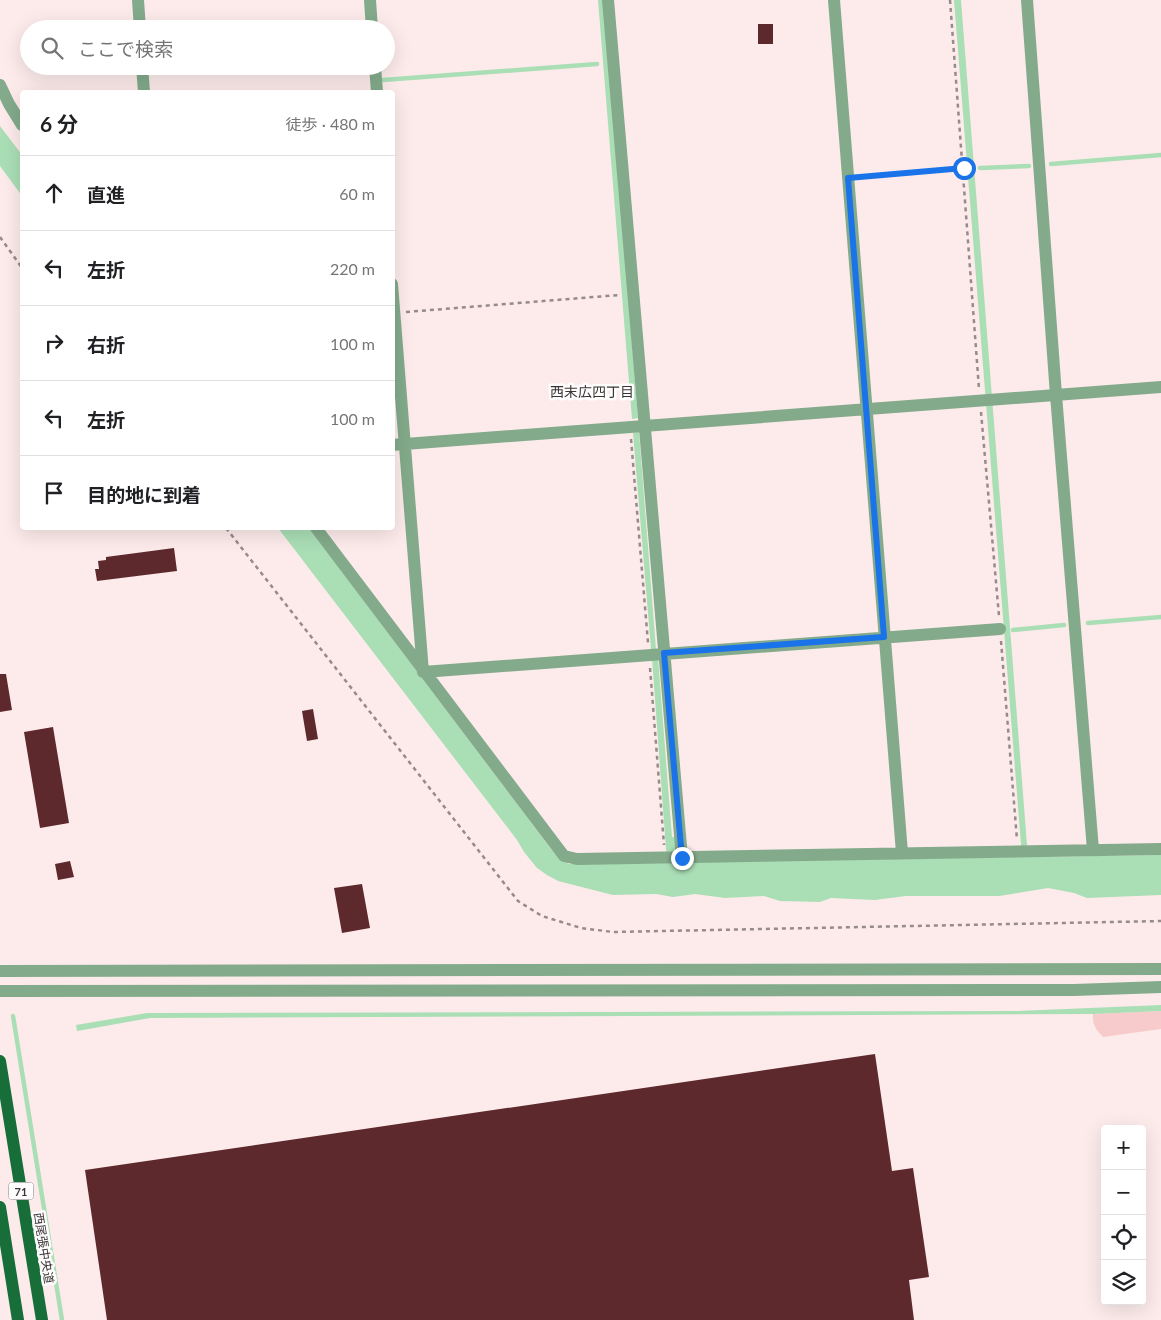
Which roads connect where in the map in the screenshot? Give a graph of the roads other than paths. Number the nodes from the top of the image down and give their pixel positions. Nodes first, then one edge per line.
1 (138, 0) edge
2 (370, 0) edge
3 (608, 0) edge
4 (834, 0) edge
5 (1027, 0) edge
6 (139, 20) edge
7 (371, 20) edge
8 (143, 75) edge
9 (376, 75) edge
10 (0, 85) edge
11 (144, 90) edge
12 (377, 90) edge
13 (20, 122) edge
14 (395, 313) edge
15 (1161, 387) edge
16 (1056, 396) junction
17 (866, 408) junction
18 (645, 425) junction
19 (399, 444) edge
20 (317, 530) edge
21 (1000, 628) road end
22 (884, 637) junction
23 (664, 653) junction
24 (423, 672) junction
25 (1161, 849) edge
26 (1092, 850) junction
27 (902, 853) junction
28 (675, 858) junction
29 (1161, 969) edge
30 (0, 971) edge
31 (1161, 987) edge
32 (0, 991) edge
33 (0, 1061) edge
34 (0, 1207) edge
35 (18, 1320) edge
36 (42, 1320) edge

1 - 6 street
2 - 7 street
3 - 18 street
4 - 17 street
5 - 16 street
8 - 11 street
9 - 12 street
10 - 13 street
14 - 19 street
15 - 16 street
16 - 17 street
16 - 26 street
17 - 18 street
17 - 22 street
18 - 19 street
18 - 23 street
19 - 24 street
20 - 24 street
21 - 22 street
22 - 23 street
22 - 27 street
23 - 24 street
23 - 28 street
24 - 28 street
25 - 26 street
26 - 27 street
27 - 28 street
29 - 30 street
31 - 32 street
33 - 36 main road, 西尾張中央道 / 71
34 - 35 main road, 71

